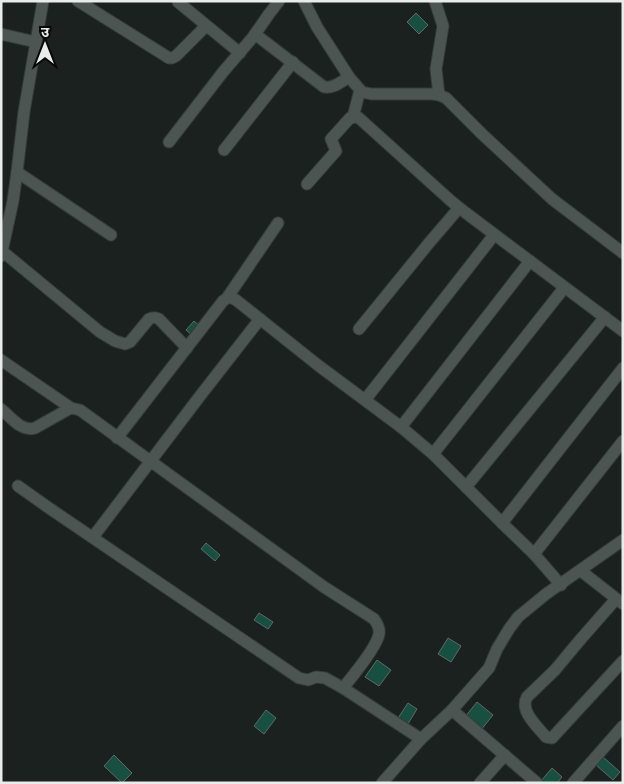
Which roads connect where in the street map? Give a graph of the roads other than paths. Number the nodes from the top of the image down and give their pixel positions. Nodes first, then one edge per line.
1 (43, 1) edge
2 (78, 1) edge
3 (279, 1) edge
4 (435, 1) edge
5 (178, 2) dead end
6 (309, 4) edge
7 (206, 26) junction
8 (1, 34) edge
9 (255, 34) junction
10 (36, 42) junction
11 (240, 53) junction
12 (293, 62) junction
13 (348, 77) junction
14 (360, 90) junction
15 (439, 95) junction
16 (353, 117) junction
17 (169, 142) dead end
18 (224, 150) dead end
19 (17, 172) junction
20 (307, 184) dead end
21 (459, 208) junction
22 (278, 223) dead end
23 (111, 235) dead end
24 (494, 235) junction
25 (2, 253) edge
26 (623, 253) edge
27 (530, 261) junction
28 (564, 288) junction
29 (227, 298) junction
30 (605, 317) junction
31 (260, 319) junction
32 (359, 329) dead end
33 (623, 331) edge
34 (187, 348) junction
35 (1, 360) edge
36 (623, 368) edge
37 (365, 400) junction
38 (72, 408) junction
39 (1, 409) edge
40 (401, 427) junction
41 (117, 438) junction
42 (623, 441) edge
43 (433, 454) junction
44 (151, 462) junction
45 (18, 486) dead end
46 (466, 488) junction
47 (502, 523) junction
48 (93, 537) junction
49 (623, 540) edge
50 (534, 554) junction
51 (580, 571) junction
52 (561, 584) junction
53 (619, 602) edge
54 (623, 661) edge
55 (343, 688) junction
56 (452, 710) junction
57 (623, 726) edge
58 (421, 739) junction
59 (505, 754) junction
60 (384, 782) edge
61 (480, 783) edge
62 (538, 783) edge
63 (573, 783) edge

1 - 10 street
2 - 7 street
3 - 9 street
4 - 15 street
5 - 7 street
6 - 13 street
7 - 11 street
8 - 10 street
9 - 11 street
9 - 12 street
10 - 19 street
11 - 17 street
12 - 13 street
12 - 18 street
13 - 14 street
14 - 15 street
14 - 16 street
15 - 26 street
16 - 20 street
16 - 21 street
19 - 23 street
19 - 25 street
21 - 24 street
21 - 32 street
22 - 29 street
24 - 27 street
24 - 37 street
25 - 34 street
27 - 28 street
27 - 40 street
28 - 30 street
28 - 43 street
29 - 31 street
29 - 34 street
30 - 33 street
30 - 46 street
31 - 37 street
31 - 44 street
34 - 41 street
35 - 38 street
36 - 47 street
37 - 40 street
38 - 39 street
38 - 41 street
40 - 43 street
41 - 44 street
42 - 50 street
43 - 46 street
44 - 48 street
44 - 55 street
45 - 48 street
46 - 47 street
47 - 50 street
48 - 55 street
49 - 51 street
50 - 52 street
51 - 52 street
51 - 53 street
52 - 56 street
53 - 54 street
55 - 58 street
56 - 58 street
56 - 59 street
57 - 63 street
58 - 60 street
59 - 61 street
59 - 62 street

